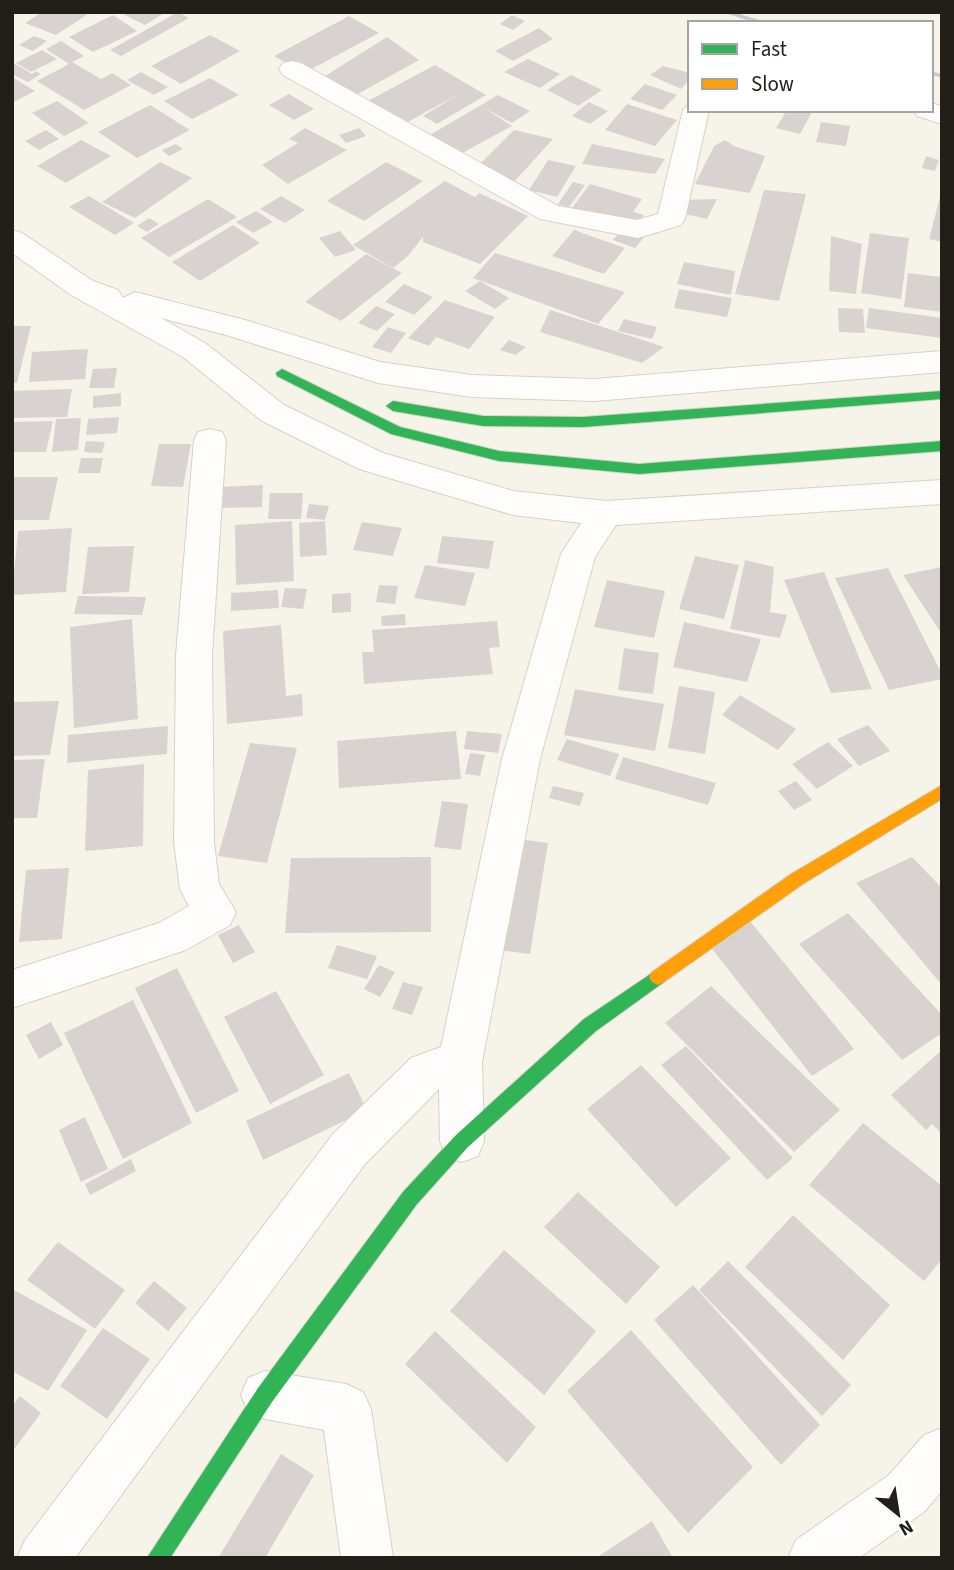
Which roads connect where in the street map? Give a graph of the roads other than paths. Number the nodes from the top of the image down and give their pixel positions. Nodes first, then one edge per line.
1 (292, 69) dead end
2 (696, 112) edge
3 (12, 239) edge
4 (82, 288) junction
5 (942, 361) edge
6 (282, 373) junction
7 (942, 395) edge
8 (210, 440) dead end
9 (942, 446) edge
10 (942, 492) edge
11 (606, 513) junction
12 (942, 791) edge
13 (12, 989) edge
14 (460, 1062) junction
15 (462, 1141) junction
16 (265, 1395) junction
17 (942, 1453) edge
18 (43, 1558) edge
19 (157, 1558) edge
20 (368, 1558) edge
21 (814, 1558) edge

1 - 2 street
3 - 4 street
4 - 5 street
4 - 6 street
4 - 11 street
6 - 7 main road
6 - 9 main road
8 - 13 street
10 - 11 street
11 - 14 street
12 - 15 main road
14 - 15 street
14 - 18 street
15 - 16 main road
16 - 19 main road
16 - 20 street
17 - 21 street

